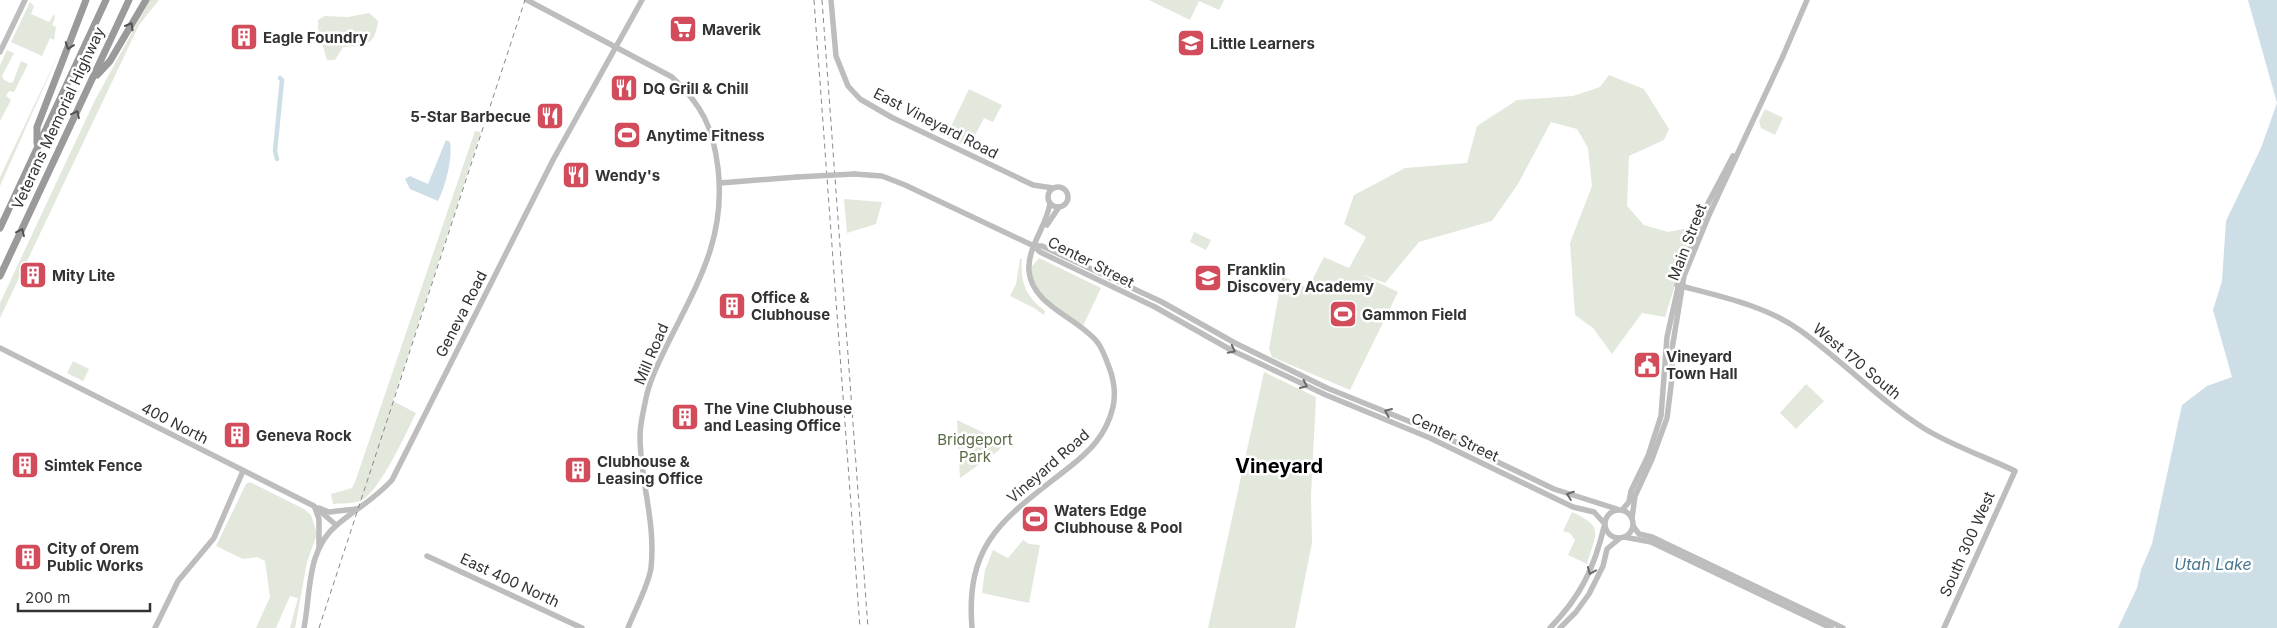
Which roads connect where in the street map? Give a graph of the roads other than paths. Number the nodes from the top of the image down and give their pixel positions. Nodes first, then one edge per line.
1 (25, 0) edge
2 (86, 0) edge
3 (106, 0) edge
4 (129, 0) edge
5 (146, 0) edge
6 (527, 0) edge
7 (642, 0) edge
8 (831, 0) edge
9 (1807, 0) edge
10 (616, 48) junction
11 (0, 52) edge
12 (93, 78) junction
13 (36, 146) junction
14 (720, 183) junction
15 (1033, 185) junction
16 (1053, 188) junction
17 (1049, 202) junction
18 (1059, 207) junction
19 (0, 228) edge
20 (1034, 246) junction
21 (0, 276) edge
22 (1680, 285) junction
23 (1162, 302) junction
24 (1164, 312) junction
25 (1184, 323) junction
26 (1212, 331) junction
27 (0, 348) edge
28 (243, 471) junction
29 (2015, 471) joint
30 (314, 506) junction
31 (358, 509) junction
32 (1619, 509) junction
33 (1632, 518) junction
34 (336, 525) junction
35 (1604, 525) junction
36 (1633, 526) junction
37 (1622, 538) junction
38 (319, 549) junction
39 (427, 556) dead end
40 (155, 628) edge
41 (304, 628) edge
42 (582, 628) edge
43 (628, 628) edge
44 (972, 628) edge
45 (1550, 628) edge
46 (1560, 628) edge
47 (1831, 628) edge
48 (1843, 628) edge
49 (1944, 628) edge

1 - 11 main road
2 -> 13 highway
3 - 13 highway, Veterans Memorial Highway
4 - 12 highway, Veterans Memorial Highway
12 -> 5 highway
6 - 10 main road, Mill Road
7 - 10 main road, Geneva Road
8 - 15 main road, East Vineyard Road
9 - 22 main road, Main Street
10 - 14 main road, Mill Road
10 - 31 main road, Geneva Road
21 -> 12 highway, Veterans Memorial Highway
13 - 19 highway, Veterans Memorial Highway
14 - 20 main road, Center Street, bridge
14 - 43 main road, Mill Road
15 - 16 main road, East Vineyard Road
15 - 17 main road, East Vineyard Road
16 - 17 main road
16 - 18 main road
17 - 18 main road
17 - 20 main road
18 - 20 main road
20 - 23 main road, Center Street
20 - 24 main road, Center Street
20 - 44 main road, Vineyard Road
22 - 29 main road, West 170 South
22 - 32 main road, Main Street
22 - 33 main road, Main Street
23 - 24 main road
23 - 26 main road, Center Street
24 - 25 main road, Center Street
25 - 26 main road
25 -> 35 main road, Center Street
32 -> 26 main road, Center Street
27 - 28 main road, 400 North
28 - 30 main road, 400 North
28 - 40 main road
29 - 49 main road, South 300 West
30 - 31 main road
30 - 34 main road, 400 North
30 - 38 main road
31 - 34 main road, Geneva Road
32 - 33 main road
32 - 35 main road
33 - 36 main road
34 - 38 main road, Geneva Road
35 - 37 main road
35 -> 45 main road
36 - 37 main road
36 - 48 main road
37 - 46 main road
37 - 47 main road
38 - 41 main road, Geneva Road
39 - 42 main road, East 400 North

